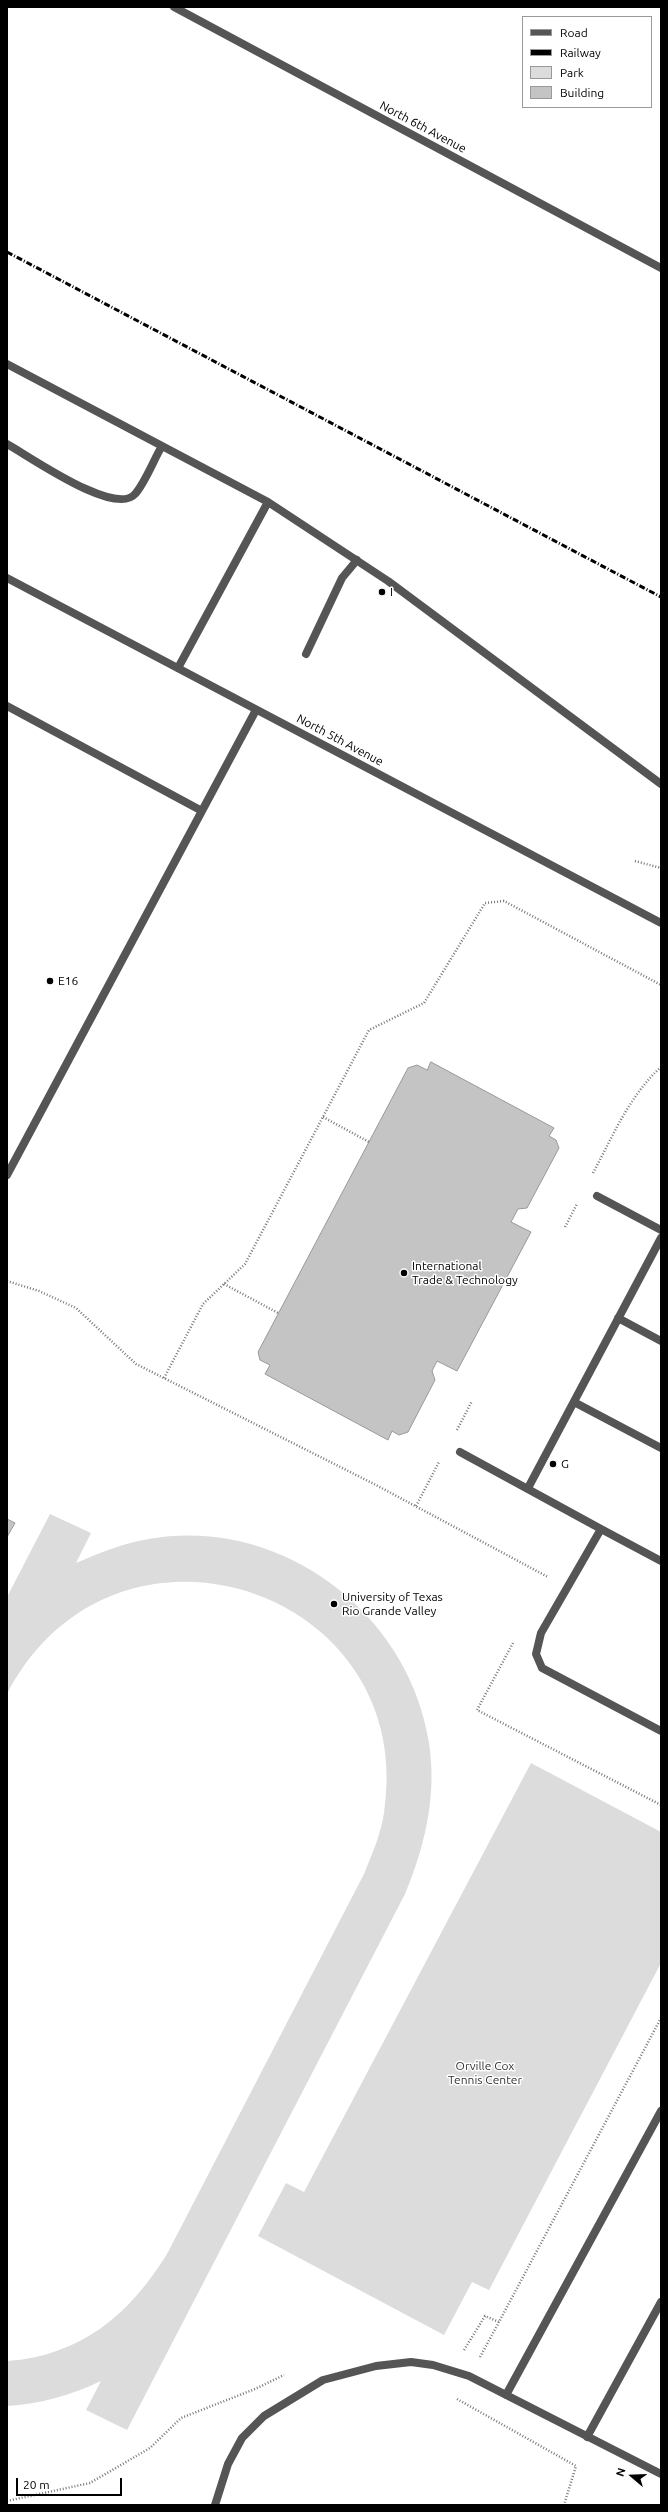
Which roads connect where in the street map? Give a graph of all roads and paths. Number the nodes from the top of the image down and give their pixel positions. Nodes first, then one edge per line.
1 (174, 7) edge
2 (661, 268) edge
3 (7, 364) edge
4 (7, 444) edge
5 (162, 446) junction
6 (268, 502) junction
7 (357, 560) junction
8 (7, 578) edge
9 (306, 654) dead end
10 (178, 668) junction
11 (7, 706) edge
12 (256, 710) junction
13 (661, 784) edge
14 (202, 811) junction
15 (635, 861) dead end
16 (661, 868) edge
17 (661, 923) edge
18 (661, 985) edge
19 (661, 1067) edge
20 (323, 1118) junction
21 (369, 1142) dead end
22 (7, 1175) edge
23 (590, 1178) dead end
24 (597, 1196) dead end
25 (579, 1199) dead end
26 (565, 1227) dead end
27 (661, 1230) edge
28 (661, 1238) edge
29 (7, 1281) edge
30 (224, 1284) junction
31 (278, 1313) dead end
32 (618, 1318) junction
33 (661, 1341) edge
34 (164, 1378) junction
35 (574, 1402) junction
36 (661, 1448) edge
37 (460, 1452) dead end
38 (528, 1488) junction
39 (601, 1529) junction
40 (661, 1561) edge
41 (546, 1585) dead end
42 (515, 1640) dead end
43 (661, 1731) edge
44 (661, 1806) edge
45 (661, 2018) edge
46 (661, 2111) edge
47 (661, 2302) edge
48 (499, 2322) junction
49 (463, 2352) dead end
50 (480, 2357) dead end
51 (288, 2373) dead end
52 (506, 2395) junction
53 (457, 2399) dead end
54 (587, 2437) junction
55 (661, 2474) edge
56 (7, 2501) edge
57 (215, 2505) edge
58 (564, 2505) edge

1 - 2 street, North 6th Avenue
3 - 5 street
4 - 5 street
5 - 6 street
6 - 7 street
6 - 10 street
7 - 9 street
7 - 13 street
8 - 10 street, North 5th Avenue
10 - 12 street, North 5th Avenue
11 - 14 street
12 - 14 street
12 - 17 street, North 5th Avenue
14 - 22 street
15 - 16 path
18 - 20 path
19 - 23 path
20 - 21 path
20 - 30 path
24 - 27 street
25 - 26 path
28 - 32 street
29 - 34 path
30 - 31 path
30 - 34 path
32 - 33 street
32 - 35 street
34 - 41 path
35 - 36 street
35 - 38 street
37 - 38 street
38 - 39 street
39 - 40 street
39 - 43 street
42 - 44 path
45 - 48 path
46 - 52 street
47 - 54 street
48 - 49 path
48 - 50 path
51 - 56 path
52 - 54 street
52 - 57 street
53 - 58 path
54 - 55 street

